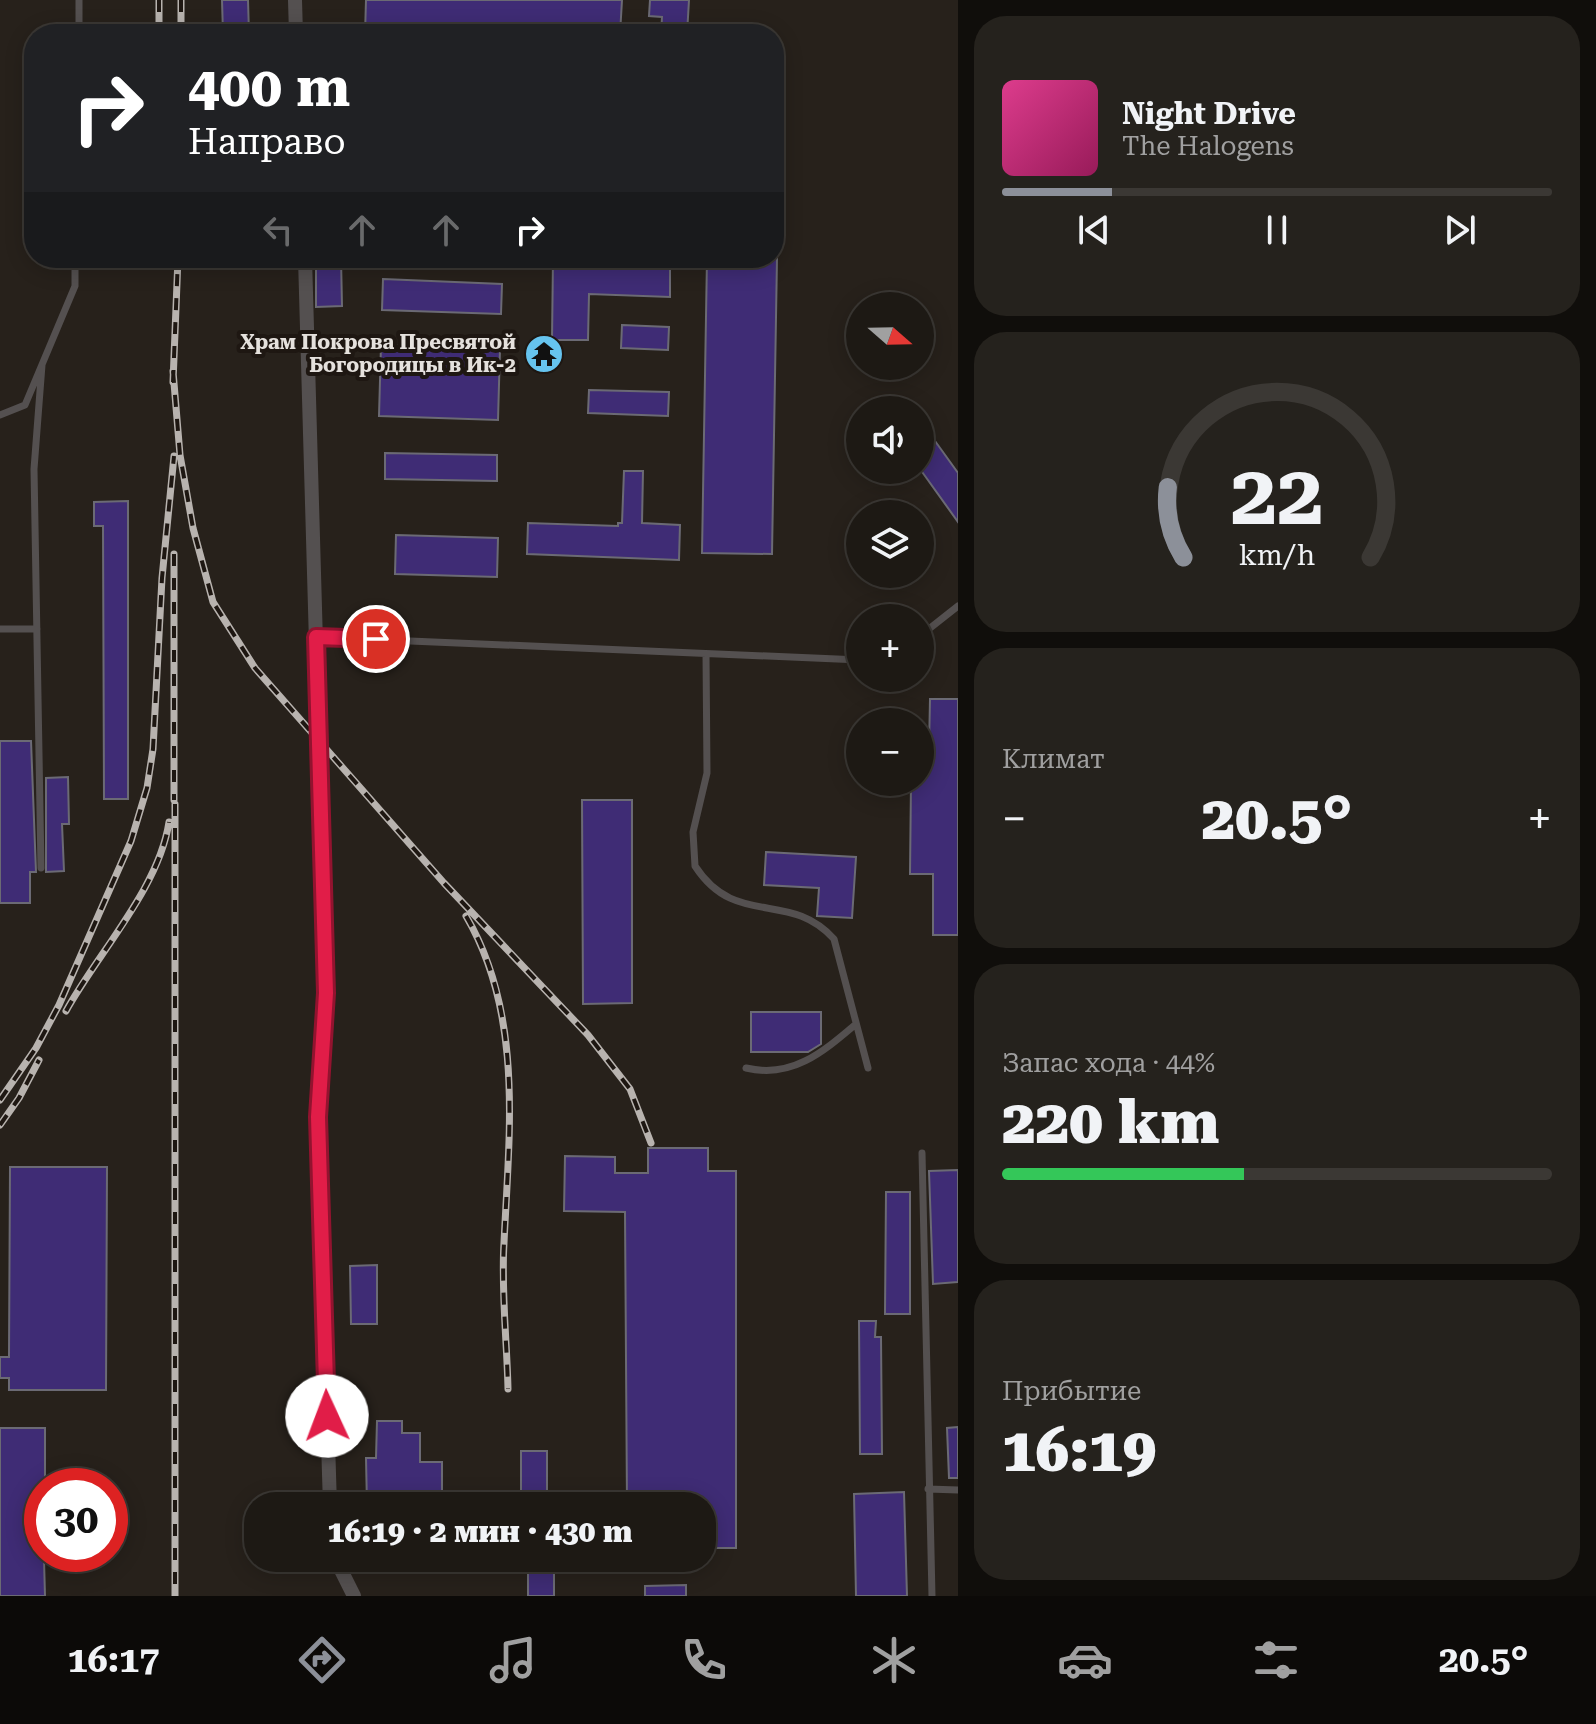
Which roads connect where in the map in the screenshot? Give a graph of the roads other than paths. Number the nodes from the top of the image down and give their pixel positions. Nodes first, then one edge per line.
1 (79, 0) edge
2 (295, 0) edge
3 (79, 24) edge
4 (296, 24) edge
5 (75, 268) edge
6 (305, 268) edge
7 (42, 365) junction
8 (0, 415) edge
9 (958, 606) edge
10 (934, 625) edge
11 (0, 629) edge
12 (37, 629) junction
13 (316, 637) junction
14 (706, 654) junction
15 (846, 659) edge
16 (41, 868) dead end
17 (856, 1024) junction
18 (746, 1068) dead end
19 (868, 1068) dead end
20 (922, 1153) dead end
21 (928, 1489) junction
22 (958, 1490) edge
23 (330, 1492) edge
24 (342, 1572) edge
25 (354, 1596) edge
26 (932, 1596) edge

1 - 3 lane
2 - 4 street
5 - 7 lane
6 - 13 street
7 - 8 lane
7 - 12 lane
9 - 10 lane
11 - 12 lane
12 - 16 lane
13 - 14 lane
13 - 23 street
14 - 15 lane
14 - 17 lane
17 - 18 lane
17 - 19 lane
20 - 21 lane
21 - 22 lane
21 - 26 lane
24 - 25 street

